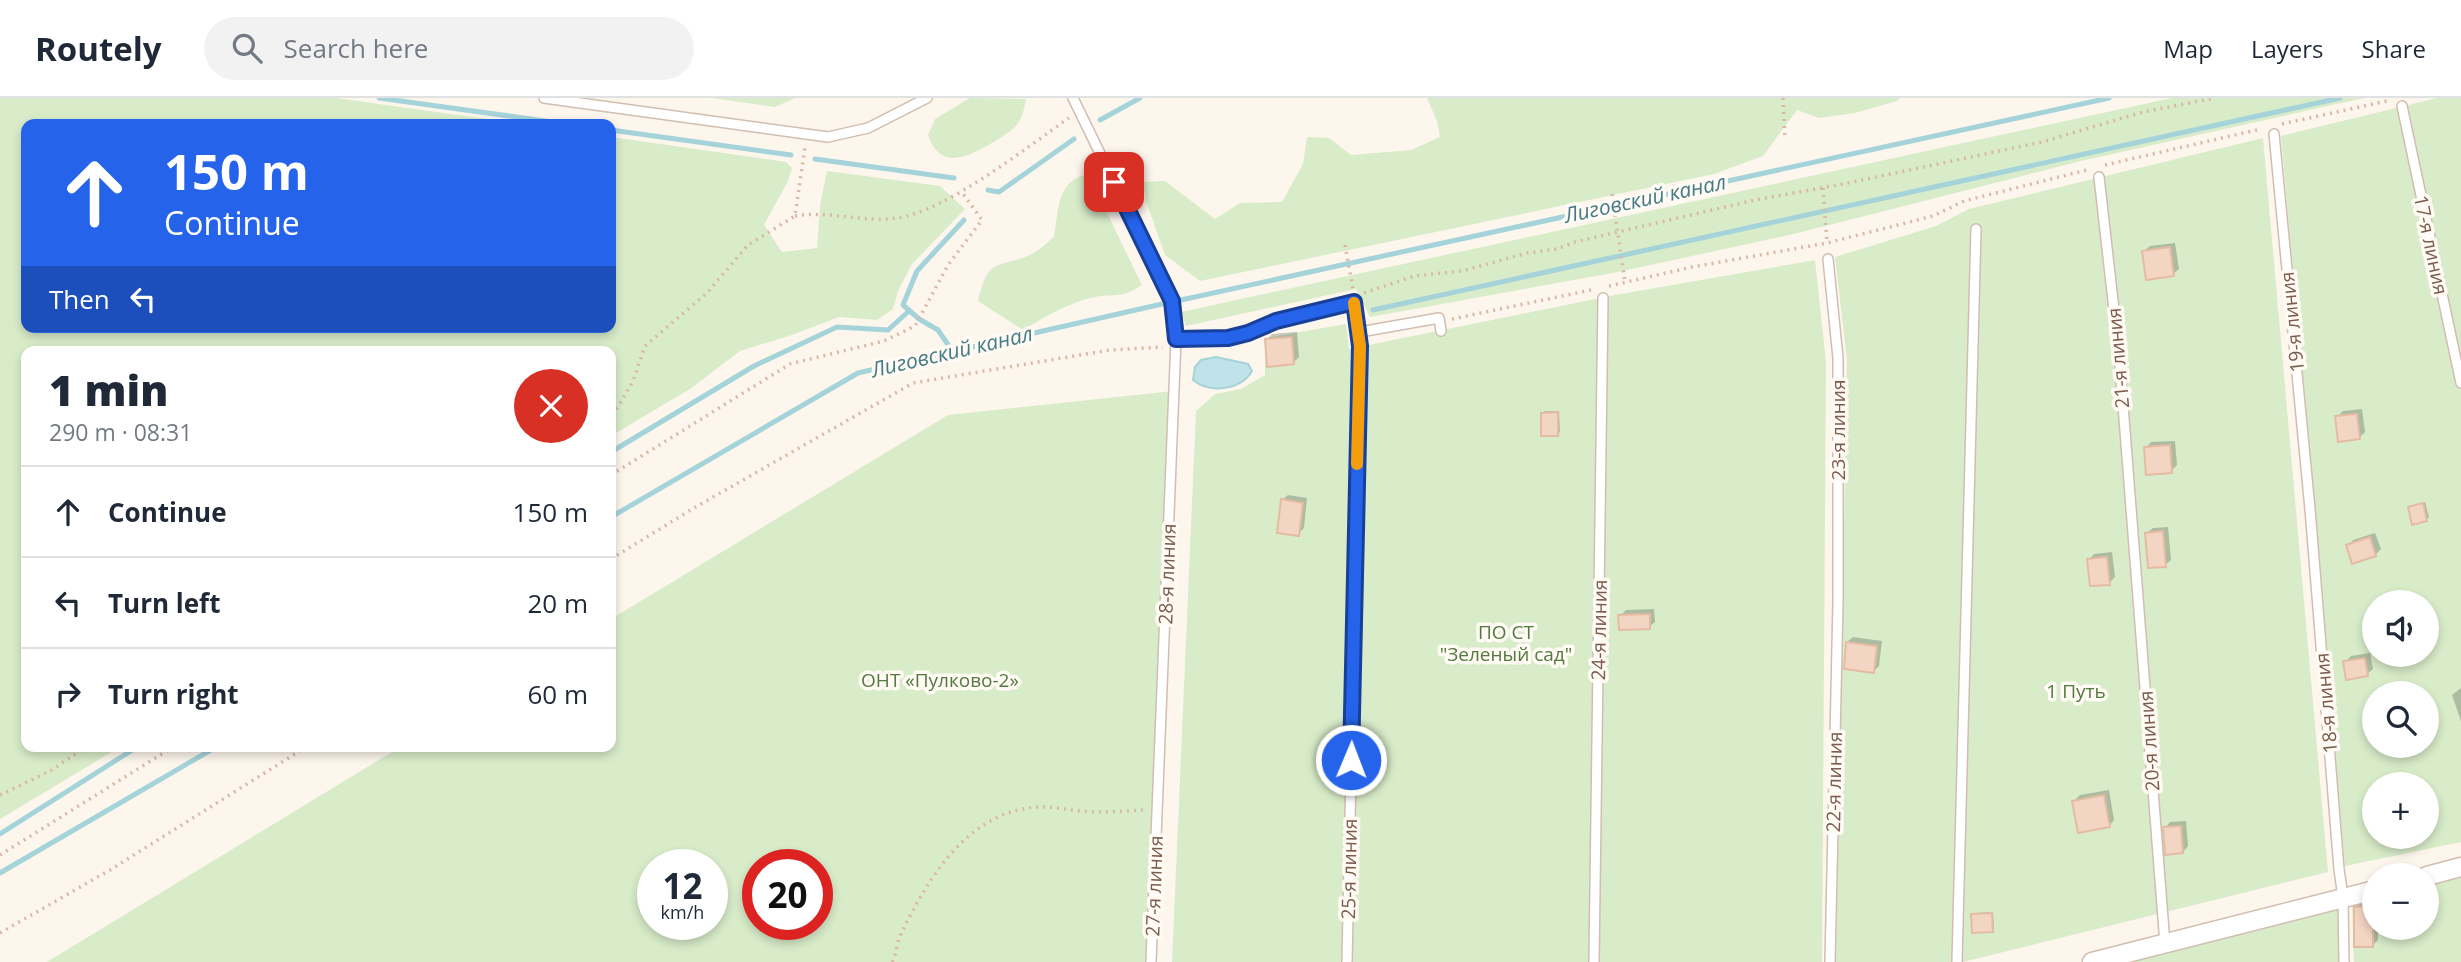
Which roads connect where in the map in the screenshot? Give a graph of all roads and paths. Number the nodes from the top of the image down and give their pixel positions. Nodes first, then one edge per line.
1 (544, 98) edge
2 (927, 98) edge
3 (1073, 98) edge
4 (1783, 98) edge
5 (2215, 98) edge
6 (2401, 102) edge
7 (1079, 111) junction
8 (807, 134) junction
9 (2274, 134) dead end
10 (1785, 140) dead end
11 (2099, 177) dead end
12 (1823, 188) junction
13 (961, 191) junction
14 (1612, 194) dead end
15 (795, 216) junction
16 (1976, 229) dead end
17 (1618, 234) junction
18 (1826, 234) dead end
19 (1345, 245) dead end
20 (1828, 259) dead end
21 (1351, 281) dead end
22 (1625, 282) junction
23 (1604, 298) dead end
24 (1354, 302) junction
25 (1439, 318) junction
26 (1441, 331) dead end
27 (1360, 332) junction
28 (1176, 339) junction
29 (2461, 383) edge
30 (616, 409) edge
31 (616, 472) edge
32 (2310, 509) joint
33 (2133, 538) joint
34 (616, 556) edge
35 (1838, 602) joint
36 (78, 752) edge
37 (165, 752) edge
38 (298, 752) edge
39 (0, 795) edge
40 (1157, 810) junction
41 (0, 855) edge
42 (2461, 867) edge
43 (2439, 873) edge
44 (2362, 893) edge
45 (2343, 898) junction
46 (0, 933) edge
47 (2165, 944) junction
48 (892, 962) edge
49 (1151, 962) edge
50 (1347, 962) edge
51 (1594, 962) edge
52 (1830, 962) edge
53 (1957, 962) edge
54 (2092, 962) edge
55 (2344, 962) edge

1 - 8 lane
2 - 8 lane
3 - 7 lane, 28-я линия
4 - 10 path
5 - 12 path
6 - 22 path
6 - 29 lane, 17-я линия
7 - 13 path
7 - 28 lane, 28-я линия
8 - 15 path
9 - 32 lane, 19-я линия
11 - 33 lane, 21-я линия
12 - 17 path
12 - 18 path
13 - 15 path
13 - 31 path
14 - 17 path
15 - 30 path
16 - 53 lane
17 - 22 path
17 - 24 path
19 - 21 path
20 - 35 lane, 23-я линия
22 - 25 path
23 - 51 lane, 24-я линия
24 - 27 lane, 25-я линия
24 - 28 lane
25 - 26 lane
25 - 27 lane
27 - 50 lane, 25-я линия
28 - 34 path
28 - 40 lane, 28-я линия
32 - 45 lane, 18-я линия
33 - 47 lane, 20-я линия
35 - 52 lane, 22-я линия
36 - 39 path
37 - 41 path
38 - 46 path
40 - 48 path
40 - 49 lane, 27-я линия
42 - 43 street
44 - 45 street
45 - 47 street
45 - 55 lane, 18-я линия
47 - 54 street

